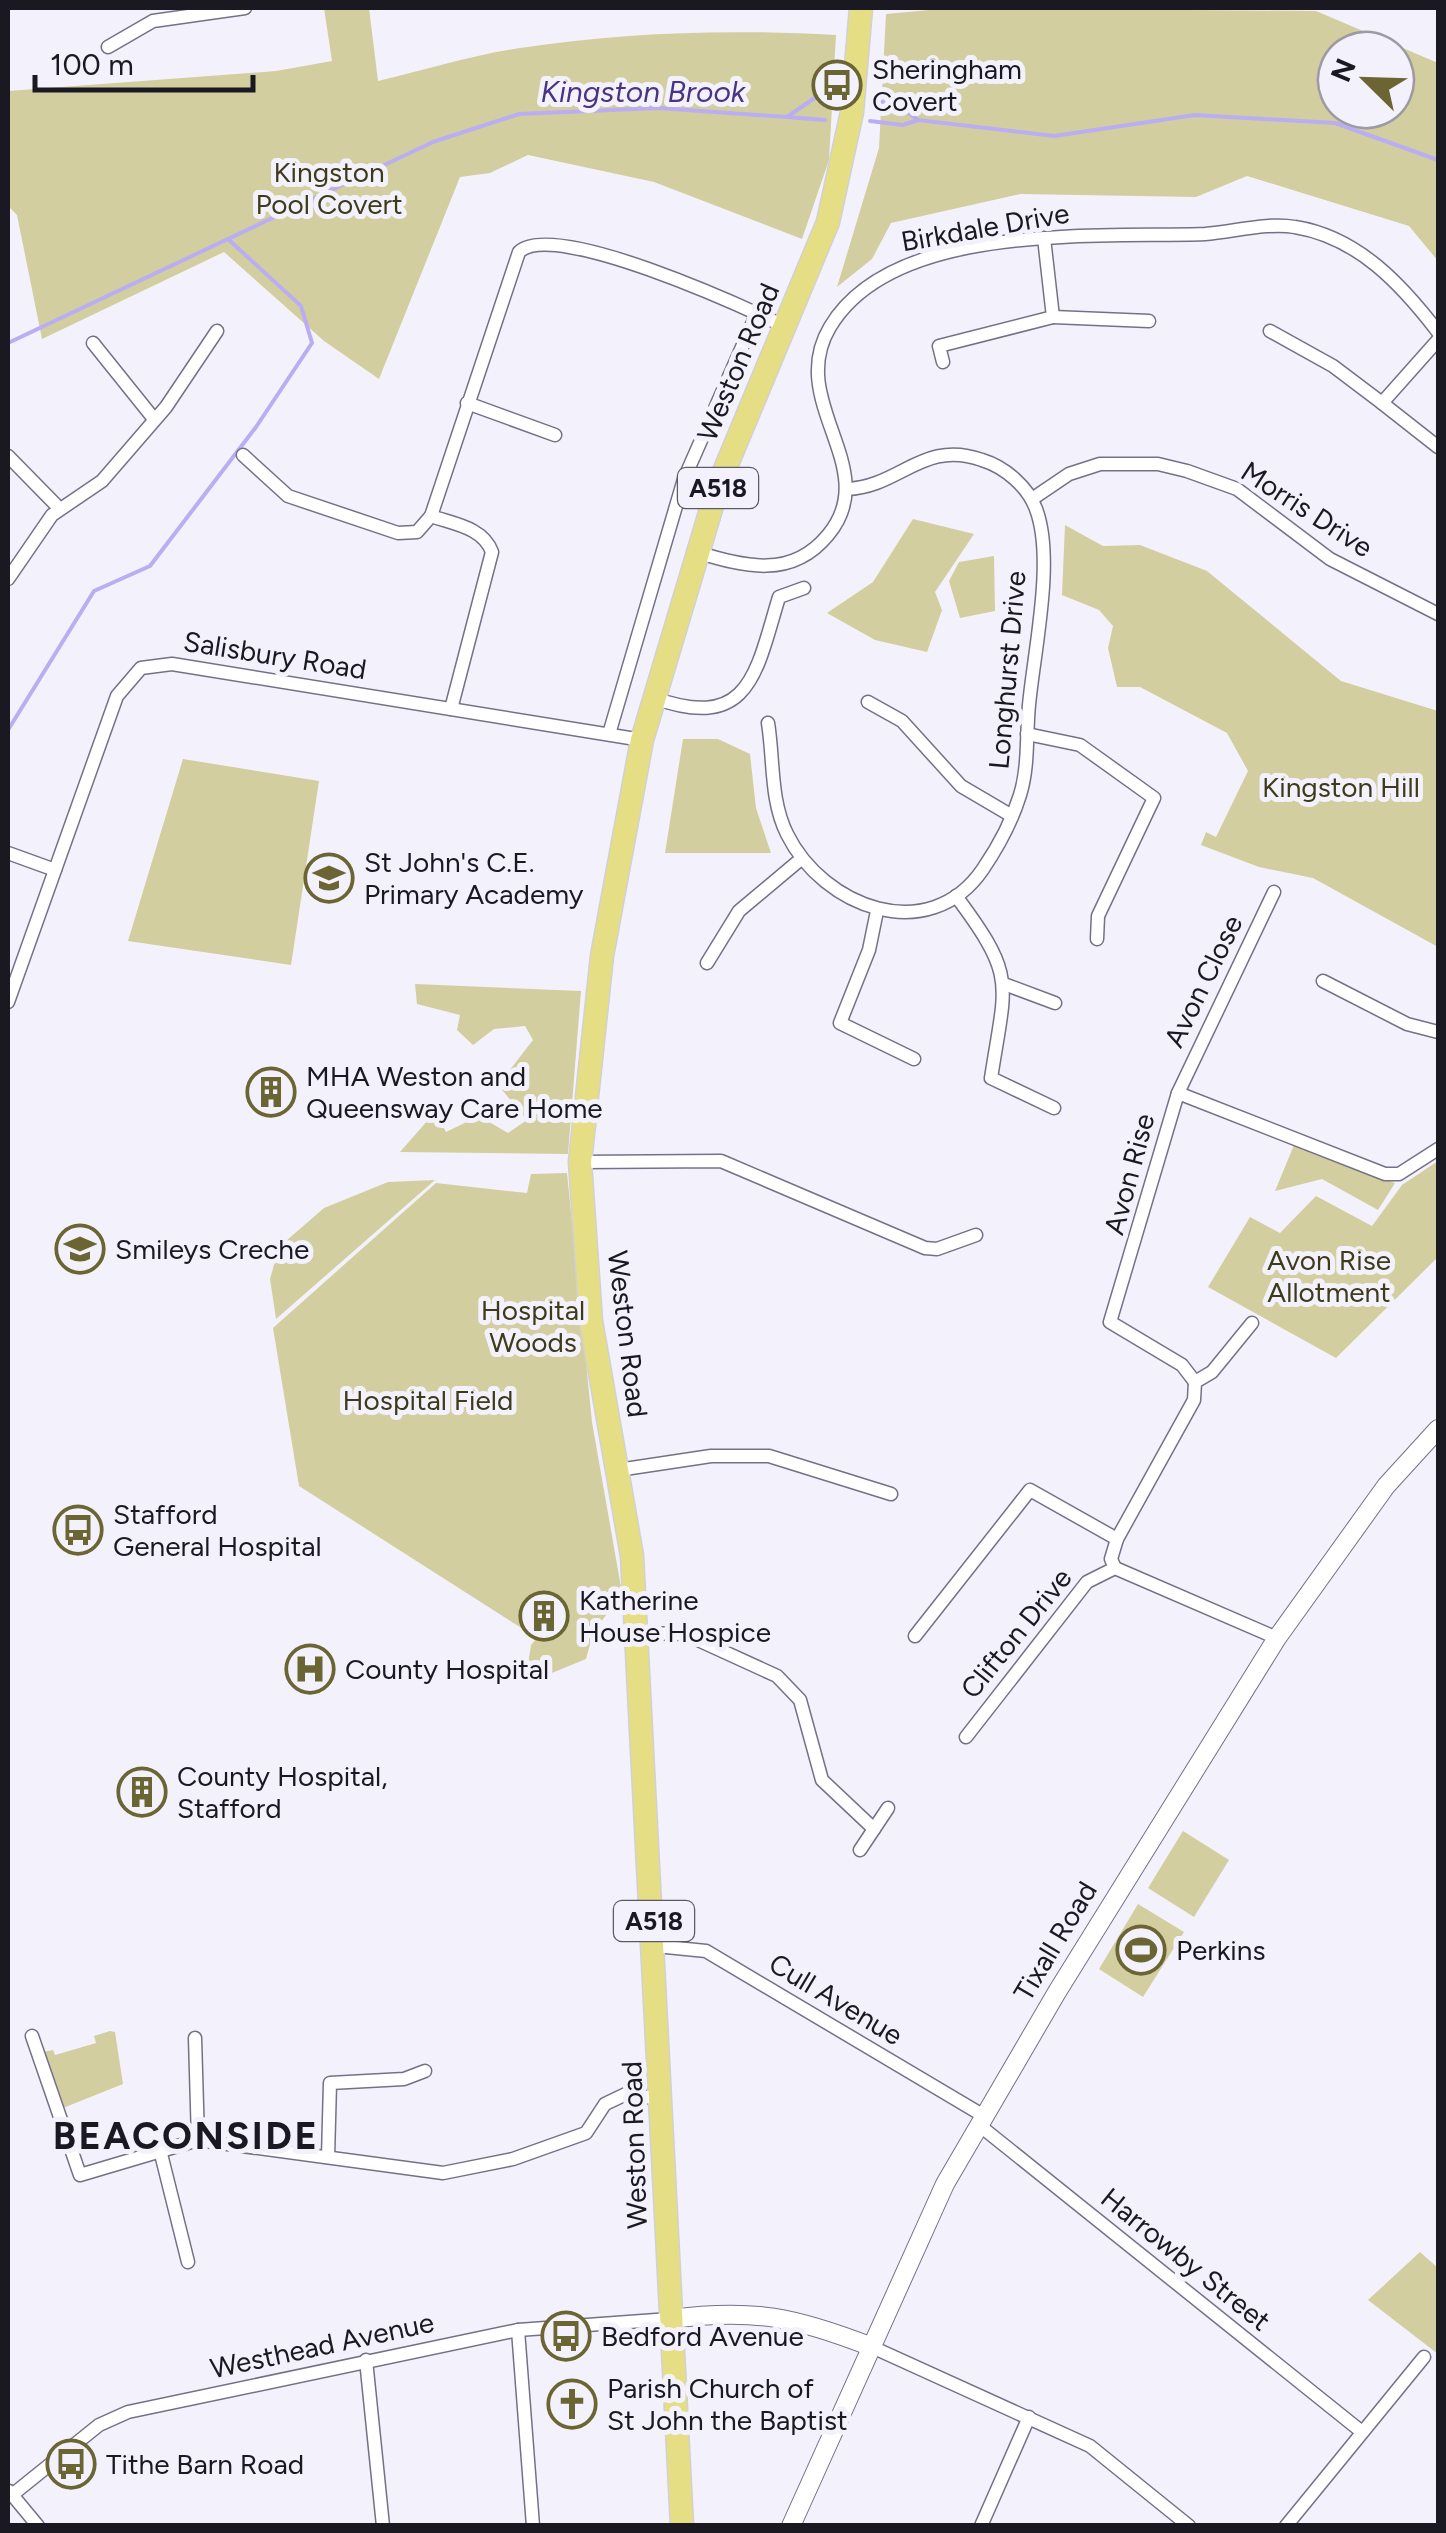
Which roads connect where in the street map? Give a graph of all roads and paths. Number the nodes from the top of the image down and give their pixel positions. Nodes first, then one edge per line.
1 (245, 8) edge
2 (861, 8) edge
3 (108, 46) dead end
4 (1044, 238) junction
5 (757, 314) junction
6 (1053, 317) junction
7 (1148, 321) dead end
8 (786, 327) junction
9 (1270, 330) dead end
10 (217, 331) dead end
11 (1438, 332) edge
12 (1438, 340) edge
13 (93, 343) dead end
14 (943, 362) dead end
15 (467, 402) junction
16 (1382, 404) junction
17 (154, 419) junction
18 (556, 435) dead end
19 (1438, 447) edge
20 (243, 455) dead end
21 (8, 456) edge
22 (847, 488) junction
23 (1032, 499) junction
24 (59, 508) junction
25 (431, 516) junction
26 (696, 552) junction
27 (8, 579) edge
28 (804, 588) dead end
29 (1438, 614) edge
30 (654, 698) junction
31 (868, 702) dead end
32 (451, 709) junction
33 (768, 723) dead end
34 (610, 734) junction
35 (1027, 734) junction
36 (642, 740) junction
37 (1012, 816) junction
38 (8, 853) edge
39 (801, 858) junction
40 (55, 870) junction
41 (1274, 892) dead end
42 (956, 896) junction
43 (877, 911) junction
44 (1096, 939) dead end
45 (708, 963) dead end
46 (1323, 981) dead end
47 (1004, 984) junction
48 (8, 1002) edge
49 (1054, 1003) dead end
50 (1438, 1032) edge
51 (914, 1059) dead end
52 (1178, 1093) junction
53 (1054, 1108) dead end
54 (1438, 1149) edge
55 (580, 1162) junction
56 (976, 1235) dead end
57 (1252, 1323) dead end
58 (1196, 1382) junction
59 (1438, 1428) edge
60 (618, 1470) junction
61 (891, 1494) dead end
62 (1117, 1539) junction
63 (1114, 1568) junction
64 (638, 1633) junction
65 (915, 1636) dead end
66 (1277, 1638) junction
67 (966, 1737) dead end
68 (888, 1808) dead end
69 (874, 1829) junction
70 (860, 1850) dead end
71 (656, 1946) junction
72 (32, 2036) dead end
73 (194, 2038) dead end
74 (425, 2070) dead end
75 (662, 2099) junction
76 (982, 2120) junction
77 (198, 2140) junction
78 (160, 2150) junction
79 (328, 2157) junction
80 (188, 2262) dead end
81 (670, 2319) junction
82 (518, 2330) junction
83 (872, 2347) junction
84 (1424, 2357) dead end
85 (366, 2360) junction
86 (1028, 2417) junction
87 (1362, 2432) junction
88 (10, 2492) edge
89 (38, 2526) edge
90 (383, 2526) edge
91 (533, 2526) edge
92 (682, 2526) edge
93 (792, 2526) edge
94 (981, 2526) edge
95 (1190, 2526) edge
96 (1286, 2526) edge

1 - 3 street
2 - 8 highway, Weston Road / A518
4 - 6 street
4 - 11 street, Birkdale Drive
4 - 22 street, Birkdale Drive
5 - 8 street
5 - 15 street
5 - 34 street, Weston Road
6 - 7 street
6 - 14 street
8 - 26 highway, Weston Road / A518
9 - 16 street
10 - 17 street
12 - 16 street
13 - 17 street
15 - 18 street
15 - 25 street
16 - 19 street
17 - 24 street
20 - 25 street
21 - 24 street
22 - 23 street
22 - 26 street
23 - 29 street, Morris Drive
23 - 35 street, Longhurst Drive
24 - 27 street
25 - 32 street
26 - 30 highway, Weston Road / A518
28 - 30 street
30 - 36 highway, Weston Road / A518
31 - 37 street
32 - 34 street, Salisbury Road
32 - 40 street, Salisbury Road
33 - 39 street
34 - 36 street, Salisbury Road
35 - 37 street, Longhurst Drive
35 - 44 street
36 - 55 highway, Weston Road / A518
37 - 42 street, Longhurst Drive
38 - 40 street
39 - 43 street
39 - 45 street
40 - 48 street, Salisbury Road
41 - 52 street, Avon Close
42 - 43 street, Longhurst Drive
42 - 47 street
43 - 51 street
46 - 50 street
47 - 49 street
47 - 53 street
52 - 54 street, Avon Rise
52 - 58 street, Avon Rise
55 - 56 street
55 - 60 highway, Weston Road / A518
57 - 58 street
58 - 62 street
59 - 66 street, Tixall Road
60 - 61 street
60 - 64 highway, Weston Road / A518
62 - 63 street
62 - 65 street
63 - 66 street, Clifton Drive
63 - 67 street, Clifton Drive
64 - 69 street
64 - 71 highway, Weston Road / A518
66 - 76 street, Tixall Road
68 - 69 street
69 - 70 street
71 - 75 highway, Weston Road / A518
71 - 76 street, Cull Avenue
72 - 78 street
73 - 77 street
74 - 79 street
75 - 79 street
75 - 81 highway, Weston Road / A518
76 - 83 street, Tixall Road
76 - 87 street, Harrowby Street
77 - 78 street
77 - 79 street
78 - 80 street
81 - 82 street, Westhead Avenue
81 - 83 street
81 - 92 highway, Weston Road / A518
82 - 85 street, Westhead Avenue
82 - 91 street
83 - 86 street
83 - 93 street, Tixall Road
84 - 87 street
85 - 88 street, Westhead Avenue
85 - 90 street
86 - 94 street
86 - 95 street
87 - 96 street
88 - 89 street

